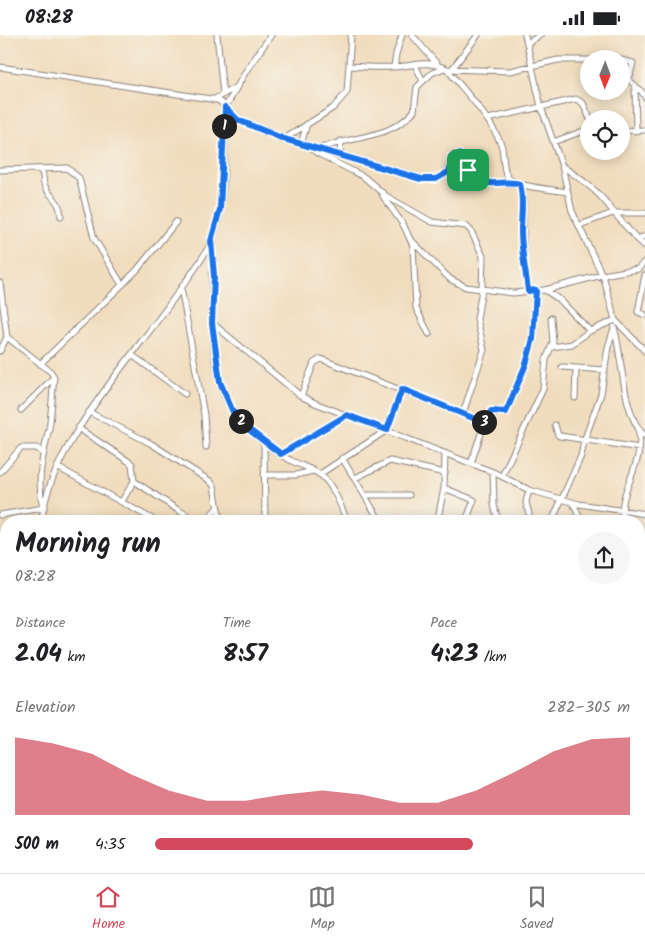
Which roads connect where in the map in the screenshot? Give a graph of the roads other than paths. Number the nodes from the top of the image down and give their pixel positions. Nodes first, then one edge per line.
1 (217, 35) edge
2 (271, 35) edge
3 (351, 35) edge
4 (402, 35) edge
5 (412, 35) edge
6 (478, 35) edge
7 (525, 35) edge
8 (540, 35) edge
9 (528, 43) junction
10 (580, 61) edge
11 (630, 62) edge
12 (438, 64) junction
13 (415, 65) junction
14 (350, 66) junction
15 (533, 66) junction
16 (0, 67) edge
17 (394, 67) junction
18 (448, 69) junction
19 (630, 76) edge
20 (423, 81) junction
21 (630, 81) edge
22 (237, 87) junction
23 (635, 88) junction
24 (223, 94) junction
25 (645, 97) edge
26 (213, 100) junction
27 (225, 107) junction
28 (541, 107) junction
29 (586, 110) edge
30 (488, 119) junction
31 (308, 123) junction
32 (645, 130) edge
33 (630, 131) edge
34 (636, 131) junction
35 (580, 132) edge
36 (284, 139) junction
37 (341, 141) junction
38 (553, 142) junction
39 (301, 144) junction
40 (309, 146) junction
41 (318, 149) junction
42 (340, 155) junction
43 (562, 166) junction
44 (39, 169) junction
45 (0, 170) edge
46 (519, 183) junction
47 (380, 191) junction
48 (567, 192) junction
49 (613, 213) junction
50 (645, 213) edge
51 (61, 216) dead end
52 (176, 223) dead end
53 (580, 225) junction
54 (645, 236) edge
55 (637, 239) junction
56 (211, 241) junction
57 (412, 241) junction
58 (645, 246) edge
59 (645, 261) edge
60 (640, 267) junction
61 (645, 274) edge
62 (602, 275) junction
63 (0, 283) edge
64 (122, 285) junction
65 (181, 288) junction
66 (482, 289) junction
67 (536, 290) junction
68 (545, 290) junction
69 (528, 291) junction
70 (0, 294) edge
71 (645, 315) edge
72 (551, 318) dead end
73 (212, 323) junction
74 (615, 323) junction
75 (590, 331) junction
76 (429, 334) dead end
77 (8, 337) junction
78 (552, 347) junction
79 (0, 351) edge
80 (645, 351) edge
81 (132, 355) junction
82 (40, 364) junction
83 (562, 367) dead end
84 (576, 367) junction
85 (604, 370) junction
86 (54, 377) junction
87 (402, 389) junction
88 (185, 394) dead end
89 (301, 396) junction
90 (574, 398) dead end
91 (21, 410) dead end
92 (90, 413) junction
93 (463, 413) junction
94 (347, 415) junction
95 (485, 423) junction
96 (556, 425) dead end
97 (78, 428) junction
98 (387, 430) junction
99 (638, 430) junction
100 (645, 436) edge
101 (264, 441) junction
102 (584, 441) junction
103 (206, 447) dead end
104 (640, 448) junction
105 (43, 453) junction
106 (445, 453) junction
107 (281, 454) junction
108 (342, 458) junction
109 (471, 463) junction
110 (57, 467) junction
111 (314, 471) junction
112 (0, 472) edge
113 (493, 472) junction
114 (445, 473) junction
115 (320, 474) junction
116 (264, 475) junction
117 (502, 477) junction
118 (355, 478) junction
119 (134, 481) junction
120 (444, 488) junction
121 (530, 490) junction
122 (366, 495) junction
123 (409, 495) dead end
124 (561, 499) junction
125 (122, 501) junction
126 (573, 503) junction
127 (43, 508) junction
128 (217, 508) junction
129 (622, 512) junction
130 (529, 514) dead end
131 (645, 514) edge
132 (0, 515) edge
133 (42, 515) edge
134 (146, 515) edge
135 (187, 515) edge
136 (211, 515) edge
137 (219, 515) edge
138 (264, 515) edge
139 (343, 515) edge
140 (377, 515) edge
141 (439, 515) edge
142 (468, 515) edge
143 (496, 515) edge
144 (554, 515) edge
145 (578, 515) edge

1 - 24 street
2 - 22 street
3 - 14 street
4 - 17 street
5 - 12 street
6 - 18 street
7 - 9 street
8 - 9 street
9 - 15 street
10 - 15 street
11 - 19 street
12 - 13 street
12 - 18 street
13 - 17 street
13 - 20 street
14 - 17 street
14 - 31 street
15 - 18 street
15 - 28 street
16 - 26 street
18 - 20 street
18 - 30 street
20 - 37 street
21 - 23 street
22 - 24 street
22 - 27 street
23 - 25 street
23 - 34 street
24 - 26 street
26 - 27 street
27 - 36 street
27 - 56 street
28 - 29 street
28 - 30 street
28 - 38 street
30 - 46 street
31 - 36 street
31 - 39 street
32 - 34 street
33 - 34 street
35 - 38 street
36 - 39 street
37 - 41 street
37 - 42 street
38 - 43 street
39 - 40 street
40 - 41 street
40 - 47 street
41 - 42 street
42 - 46 street
43 - 48 street
43 - 49 street
44 - 45 street
44 - 51 street
44 - 64 street
46 - 48 street
46 - 69 street
47 - 57 street
47 - 66 street
48 - 53 street
49 - 50 street
49 - 53 street
49 - 55 street
52 - 64 street
53 - 62 street
54 - 55 street
55 - 58 street
56 - 65 street
56 - 73 street
57 - 66 street
57 - 76 street
59 - 60 street
60 - 61 street
60 - 62 street
61 - 71 street
62 - 68 street
62 - 74 street
63 - 70 street
64 - 82 street
65 - 81 street
65 - 103 street
66 - 69 street
66 - 93 street
67 - 68 street
67 - 69 street
67 - 95 street
68 - 75 street
70 - 77 street
72 - 78 street
73 - 89 street
73 - 101 street
74 - 75 street
74 - 80 street
74 - 85 street
74 - 99 street
75 - 78 street
77 - 79 street
77 - 82 street
78 - 117 street
81 - 88 street
81 - 92 street
82 - 86 street
83 - 84 street
84 - 85 street
84 - 90 street
85 - 102 street
86 - 91 street
86 - 105 street
87 - 89 street
87 - 93 street
87 - 98 street
89 - 94 street
92 - 97 street
92 - 128 street
93 - 95 street
94 - 98 street
94 - 107 street
95 - 109 street
96 - 102 street
97 - 110 street
97 - 119 street
98 - 106 street
98 - 108 street
99 - 100 street
99 - 104 street
101 - 107 street
101 - 116 street
102 - 104 street
102 - 124 street
104 - 129 street
105 - 112 street
105 - 127 street
106 - 109 street
106 - 114 street
107 - 111 street
108 - 115 street
108 - 118 street
109 - 113 street
110 - 125 street
110 - 127 street
111 - 115 street
111 - 116 street
113 - 117 street
113 - 143 street
114 - 118 street
114 - 120 street
115 - 139 street
116 - 138 street
117 - 121 street
118 - 122 street
119 - 125 street
119 - 135 street
120 - 141 street
120 - 142 street
121 - 124 street
121 - 130 street
122 - 123 street
122 - 140 street
124 - 126 street
124 - 144 street
125 - 134 street
126 - 129 street
126 - 145 street
127 - 132 street
127 - 133 street
128 - 136 street
128 - 137 street
129 - 131 street

